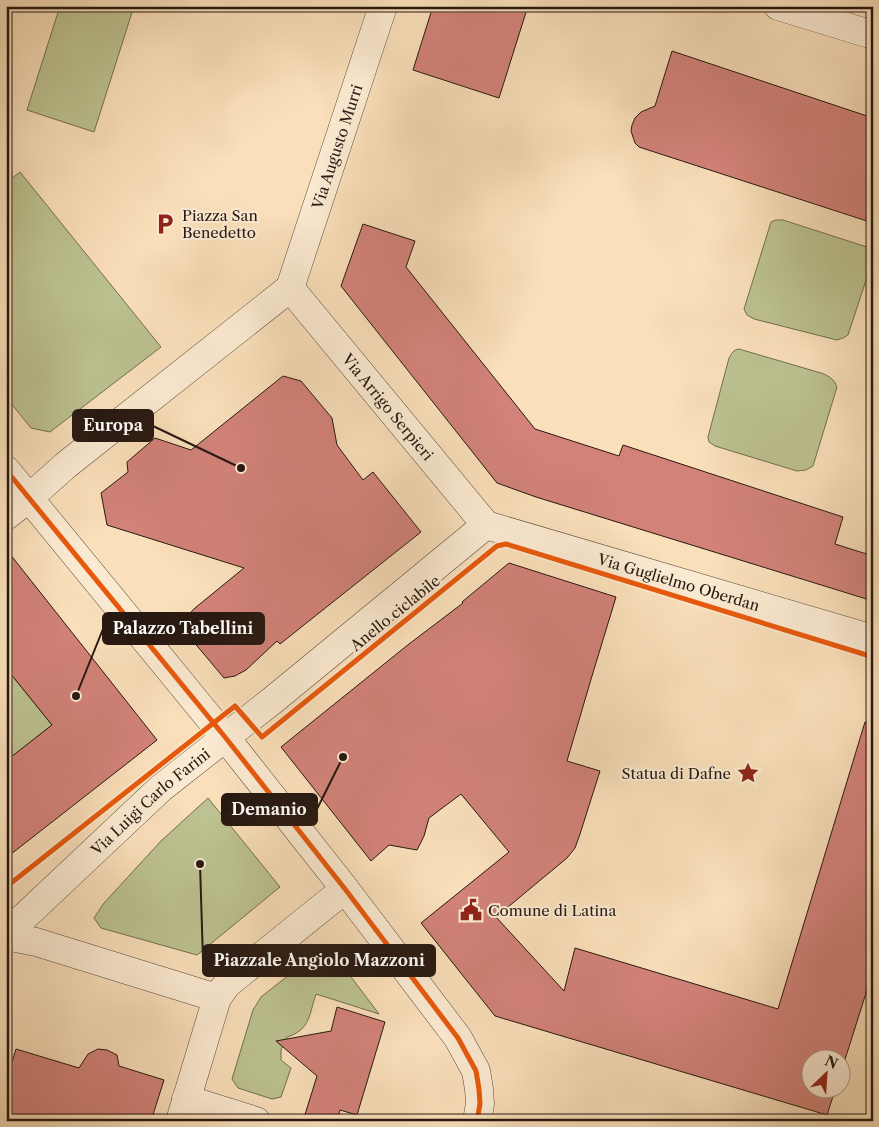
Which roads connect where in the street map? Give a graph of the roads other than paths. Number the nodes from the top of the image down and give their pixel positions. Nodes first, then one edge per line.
1 (383, 6) edge
2 (778, 6) edge
3 (873, 35) edge
4 (290, 288) junction
5 (6, 470) edge
6 (29, 498) junction
7 (6, 516) edge
8 (486, 524) junction
9 (873, 639) edge
10 (225, 737) junction
11 (345, 889) junction
12 (6, 935) edge
13 (217, 998) junction
14 (183, 1110) edge
15 (479, 1120) edge
16 (256, 1121) edge

1 - 4 street, Via Augusto Murri
2 - 3 street
4 - 6 street
4 - 8 street, Via Arrigo Serpieri
5 - 6 street
6 - 7 street
6 - 10 street
8 - 9 street, Via Guglielmo Oberdan
8 - 10 street, Via Luigi Carlo Farini
10 - 11 street
10 - 12 street, Via Luigi Carlo Farini
11 - 13 street
11 - 15 street
12 - 13 street
13 - 14 street
14 - 16 street

